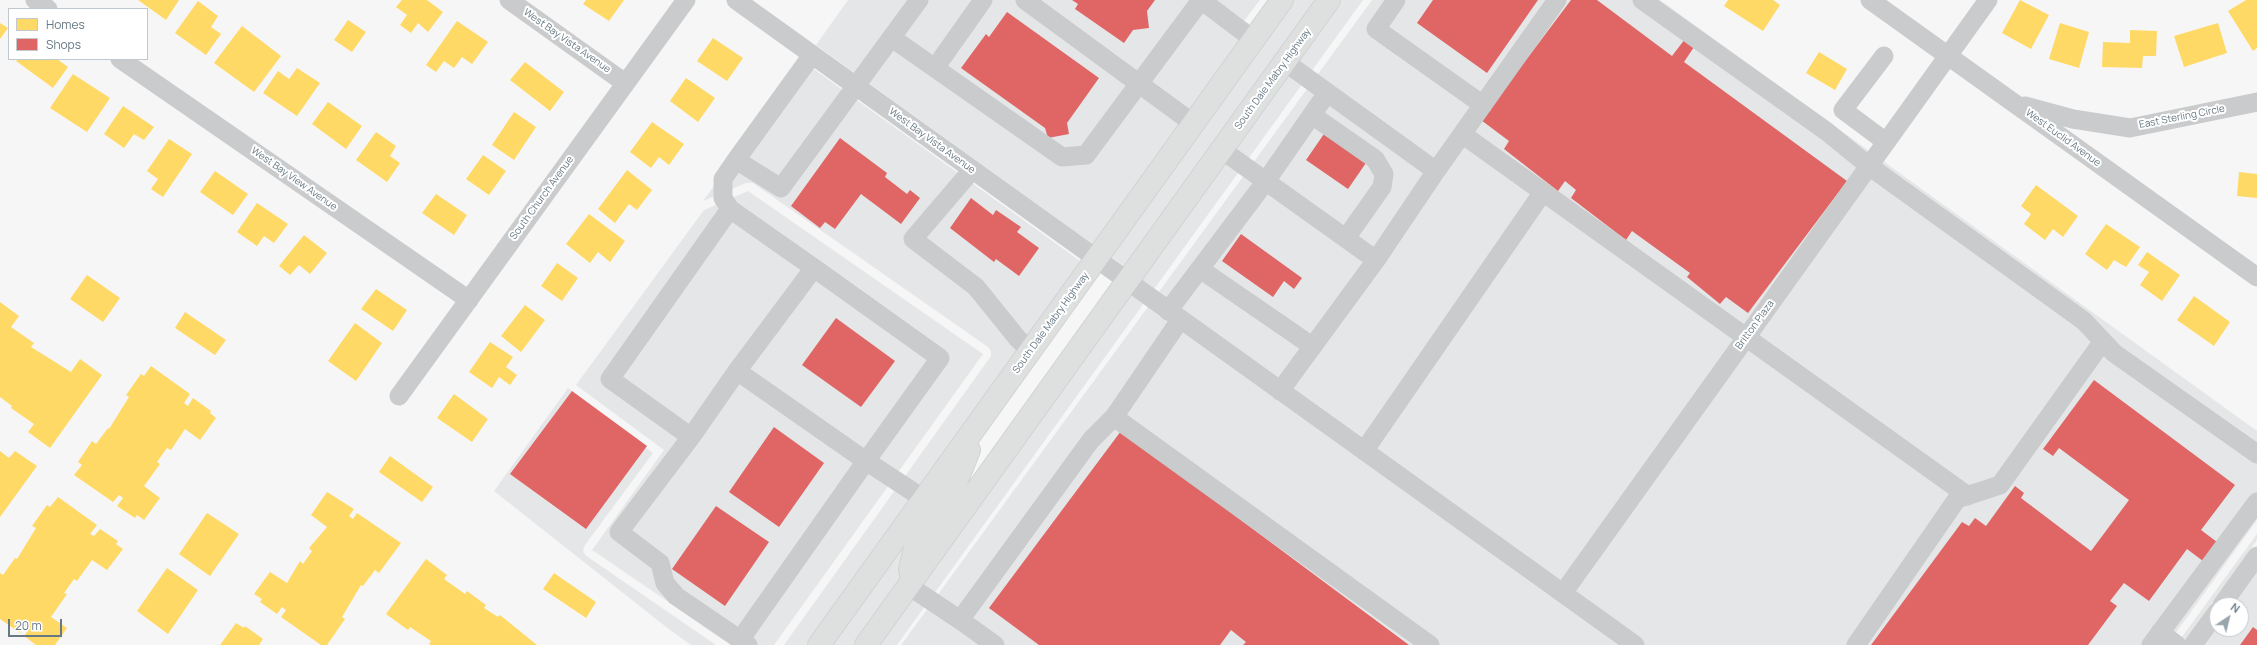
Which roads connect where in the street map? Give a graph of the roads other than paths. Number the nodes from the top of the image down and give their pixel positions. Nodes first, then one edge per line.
1 (35, 0) edge
2 (509, 0) edge
3 (686, 0) edge
4 (736, 0) edge
5 (919, 0) edge
6 (983, 0) edge
7 (1025, 0) edge
8 (1282, 0) edge
9 (1330, 0) edge
10 (1396, 0) edge
11 (1557, 0) edge
12 (1642, 0) edge
13 (1988, 0) edge
14 (1872, 1) edge
15 (1208, 2) edge
16 (47, 8) edge
17 (892, 38) junction
18 (1254, 40) junction
19 (812, 55) junction
20 (1884, 56) dead end
21 (1948, 56) junction
22 (121, 60) edge
23 (1285, 62) junction
24 (935, 68) junction
25 (625, 83) junction
26 (1139, 84) junction
27 (857, 87) junction
28 (1327, 93) junction
29 (2013, 102) junction
30 (2257, 102) edge
31 (1483, 105) junction
32 (1312, 115) junction
33 (1194, 124) junction
34 (1462, 134) junction
35 (1886, 142) junction
36 (1222, 150) junction
37 (736, 160) junction
38 (1869, 166) junction
39 (972, 170) junction
40 (1436, 171) junction
41 (1266, 181) junction
42 (1543, 192) junction
43 (730, 209) junction
44 (1346, 238) junction
45 (1096, 260) junction
46 (1376, 260) junction
47 (814, 268) junction
48 (1200, 269) junction
49 (2257, 277) edge
50 (1127, 282) junction
51 (469, 300) junction
52 (1174, 315) junction
53 (1746, 337) junction
54 (2103, 341) junction
55 (1312, 346) junction
56 (1031, 350) junction
57 (737, 371) junction
58 (1280, 391) junction
59 (399, 396) dead end
60 (1114, 417) junction
61 (982, 419) junction
62 (691, 437) junction
63 (1364, 451) junction
64 (2257, 454) edge
65 (866, 461) junction
66 (1968, 496) junction
67 (924, 499) junction
68 (2257, 502) edge
69 (2257, 556) edge
70 (910, 584) junction
71 (1563, 593) junction
72 (2228, 597) edge
73 (960, 620) junction
74 (2209, 623) edge
75 (2156, 639) edge
76 (744, 642) edge
77 (819, 645) edge
78 (866, 645) edge
79 (994, 645) edge
80 (1430, 645) edge
81 (1635, 645) edge
82 (1856, 645) edge
83 (2177, 645) edge
84 (2193, 645) edge

1 - 16 street
2 - 25 street, West Bay Vista Avenue
3 - 25 street, South Church Avenue
4 - 19 street, West Bay Vista Avenue
5 - 17 street
6 - 24 street
7 - 26 street
8 - 18 main road, South Dale Mabry Highway
9 - 23 main road, South Dale Mabry Highway
10 - 31 street
11 - 31 street
12 - 38 street
13 - 21 street, Britton Plaza
14 - 21 street, West Euclid Avenue
15 - 18 street
15 - 26 street
17 - 24 street
17 - 27 street
18 - 33 main road, South Dale Mabry Highway
19 - 27 street, West Bay Vista Avenue
19 - 37 street
20 - 35 street
21 - 29 street, West Euclid Avenue
21 - 35 street, Britton Plaza
22 - 51 street, West Bay View Avenue
23 - 28 street
23 - 36 main road, South Dale Mabry Highway
24 - 26 street
25 - 51 street, South Church Avenue
26 - 33 street
27 - 37 street
27 - 39 street, West Bay Vista Avenue
28 - 32 street
28 - 40 street
29 - 30 street, East Sterling Circle
29 - 49 street, West Euclid Avenue
31 - 34 street
32 - 41 street
32 - 44 street
33 - 45 main road, South Dale Mabry Highway
34 - 40 street
34 - 42 street
35 - 38 street, Britton Plaza
36 - 41 street
36 - 50 main road, South Dale Mabry Highway
37 - 43 street
38 - 53 street, Britton Plaza
38 - 54 street
39 - 45 street, West Bay Vista Avenue
39 - 56 street
40 - 46 street
41 - 44 street
41 - 48 street
42 - 53 street
42 - 63 street
43 - 47 street
43 - 62 street
44 - 46 street
45 - 50 street, West Bay Vista Avenue
45 - 56 main road, South Dale Mabry Highway
46 - 55 street
47 - 57 street
47 - 65 street
48 - 52 street
48 - 55 street
50 - 52 street, West Bay Vista Avenue
50 - 70 main road, South Dale Mabry Highway
51 - 59 street, South Church Avenue
52 - 58 street, West Bay Vista Avenue
52 - 60 street
53 - 66 street
53 - 71 street, Britton Plaza
54 - 64 street
54 - 66 street
55 - 58 street
56 - 61 main road, South Dale Mabry Highway
57 - 62 street
57 - 65 street
58 - 63 street, West Bay Vista Avenue
60 - 73 street
60 - 80 street
61 - 67 main road, South Dale Mabry Highway
61 - 70 main road
62 - 76 street
63 - 71 street, West Bay Vista Avenue
65 - 67 street
65 - 76 street
66 - 82 street
67 - 77 main road, South Dale Mabry Highway
68 - 75 street
69 - 72 street
70 - 73 street
70 - 78 main road, South Dale Mabry Highway
71 - 81 street, West Bay Vista Avenue
73 - 79 street
74 - 84 street
75 - 83 street

